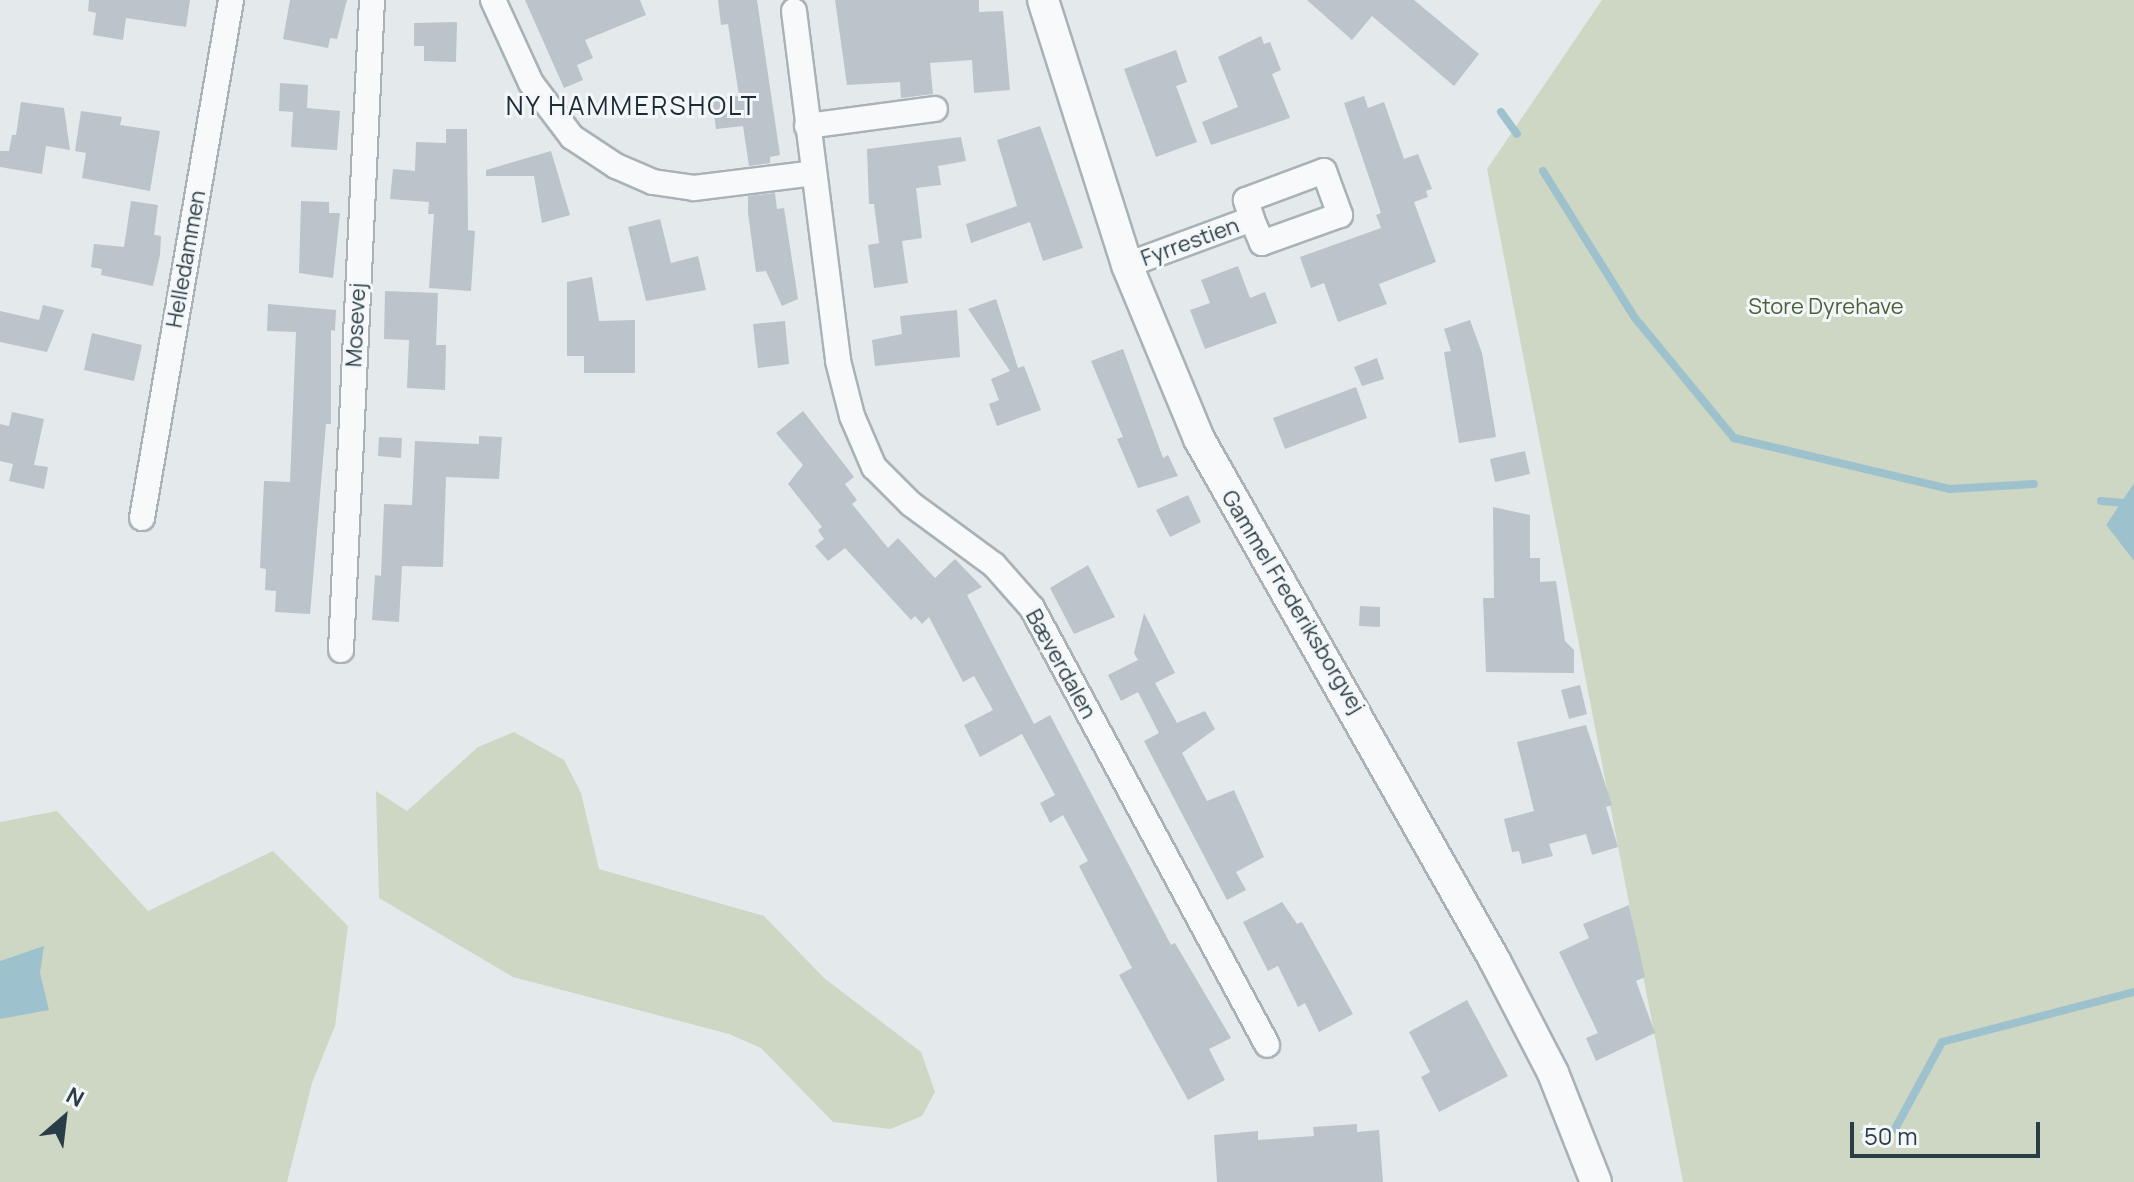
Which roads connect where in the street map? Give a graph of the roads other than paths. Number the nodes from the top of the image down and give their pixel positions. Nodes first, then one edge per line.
1 (231, 0) edge
2 (372, 0) edge
3 (493, 0) edge
4 (1043, 0) edge
5 (794, 11) dead end
6 (935, 109) dead end
7 (807, 126) junction
8 (814, 173) junction
9 (1252, 219) dead end
10 (1127, 265) junction
11 (142, 518) dead end
12 (341, 650) dead end
13 (1267, 1045) dead end
14 (1596, 1182) edge

1 - 11 street, Helledammen
2 - 12 street, Mosevej
3 - 8 street
4 - 10 street, Gammel Frederiksborgvej
5 - 7 street, Bæverdalen
6 - 7 street
7 - 8 street, Bæverdalen
8 - 13 street, Bæverdalen
9 - 10 street, Fyrrestien
10 - 14 street, Gammel Frederiksborgvej

